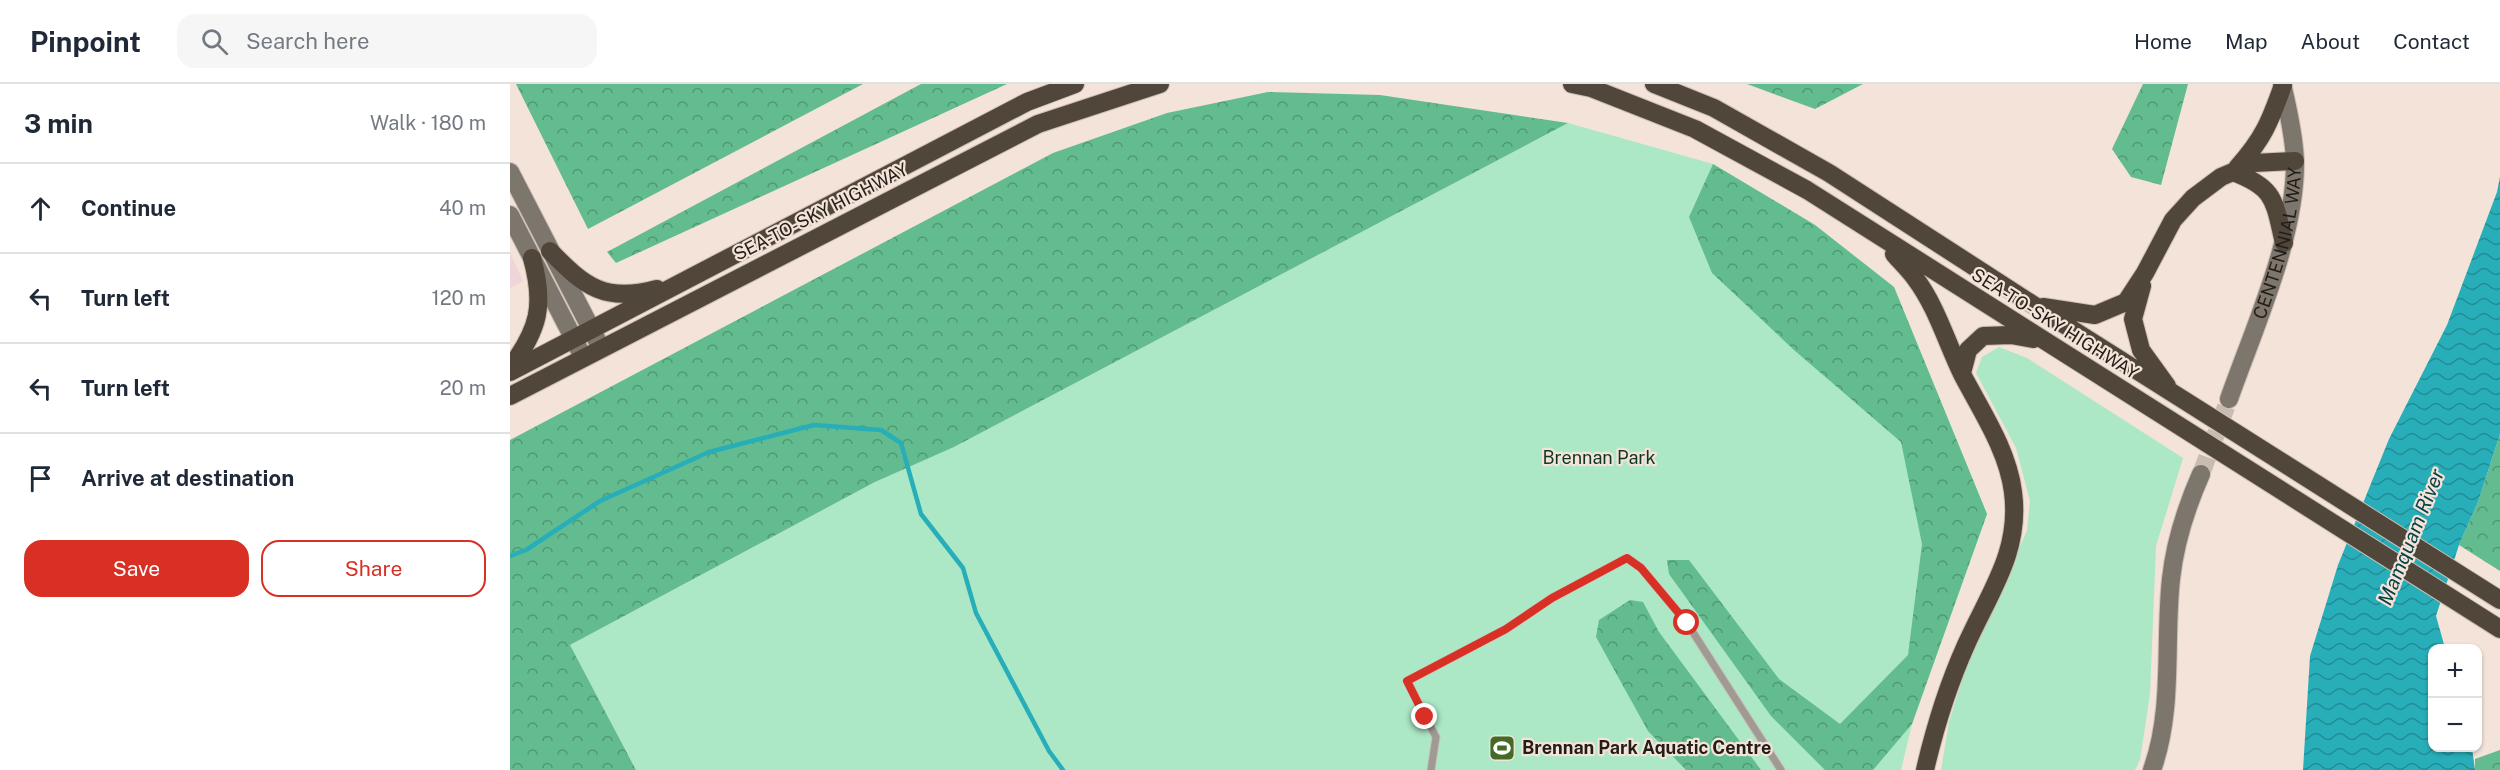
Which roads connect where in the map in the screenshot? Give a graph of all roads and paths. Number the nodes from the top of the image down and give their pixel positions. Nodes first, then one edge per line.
1 (1075, 84) edge
2 (1160, 84) edge
3 (1572, 84) edge
4 (1654, 84) edge
5 (2283, 85) edge
6 (2295, 161) junction
7 (510, 172) edge
8 (2233, 172) junction
9 (510, 214) edge
10 (1881, 239) junction
11 (2284, 243) junction
12 (550, 251) junction
13 (532, 258) junction
14 (2145, 273) junction
15 (685, 281) junction
16 (2035, 306) junction
17 (591, 330) junction
18 (574, 339) junction
19 (2041, 340) junction
20 (601, 348) junction
21 (583, 357) junction
22 (510, 370) edge
23 (1962, 373) junction
24 (2172, 393) junction
25 (510, 396) edge
26 (2229, 399) tunnel mouth
27 (2201, 474) tunnel mouth
28 (2497, 598) edge
29 (2500, 629) edge
30 (1431, 770) edge
31 (1781, 770) edge
32 (1925, 770) edge
33 (2152, 770) edge

1 - 15 highway, SEA-TO-SKY HIGHWAY
2 - 20 highway, SEA-TO-SKY HIGHWAY
3 - 10 highway, SEA-TO-SKY HIGHWAY
4 - 16 highway, SEA-TO-SKY HIGHWAY
5 - 6 street, CENTENNIAL WAY
5 - 8 highway
6 - 8 highway
6 - 11 street, CENTENNIAL WAY
7 - 12 street
8 - 11 highway
8 - 14 highway
9 - 13 street
10 - 19 highway, SEA-TO-SKY HIGHWAY
10 - 23 highway
11 - 26 street, CENTENNIAL WAY
12 - 15 highway
12 - 17 street
13 - 18 street
13 - 22 highway
14 - 16 highway
14 - 24 highway
15 - 17 highway
16 - 24 highway, SEA-TO-SKY HIGHWAY
17 - 18 highway
17 - 20 street
18 - 21 street
18 - 22 highway
19 - 23 highway
19 - 29 highway, SEA-TO-SKY HIGHWAY
20 - 21 highway, SEA-TO-SKY HIGHWAY
21 - 25 highway, SEA-TO-SKY HIGHWAY
23 - 32 highway
24 - 28 highway, SEA-TO-SKY HIGHWAY
27 - 33 street
30 - 31 lane

